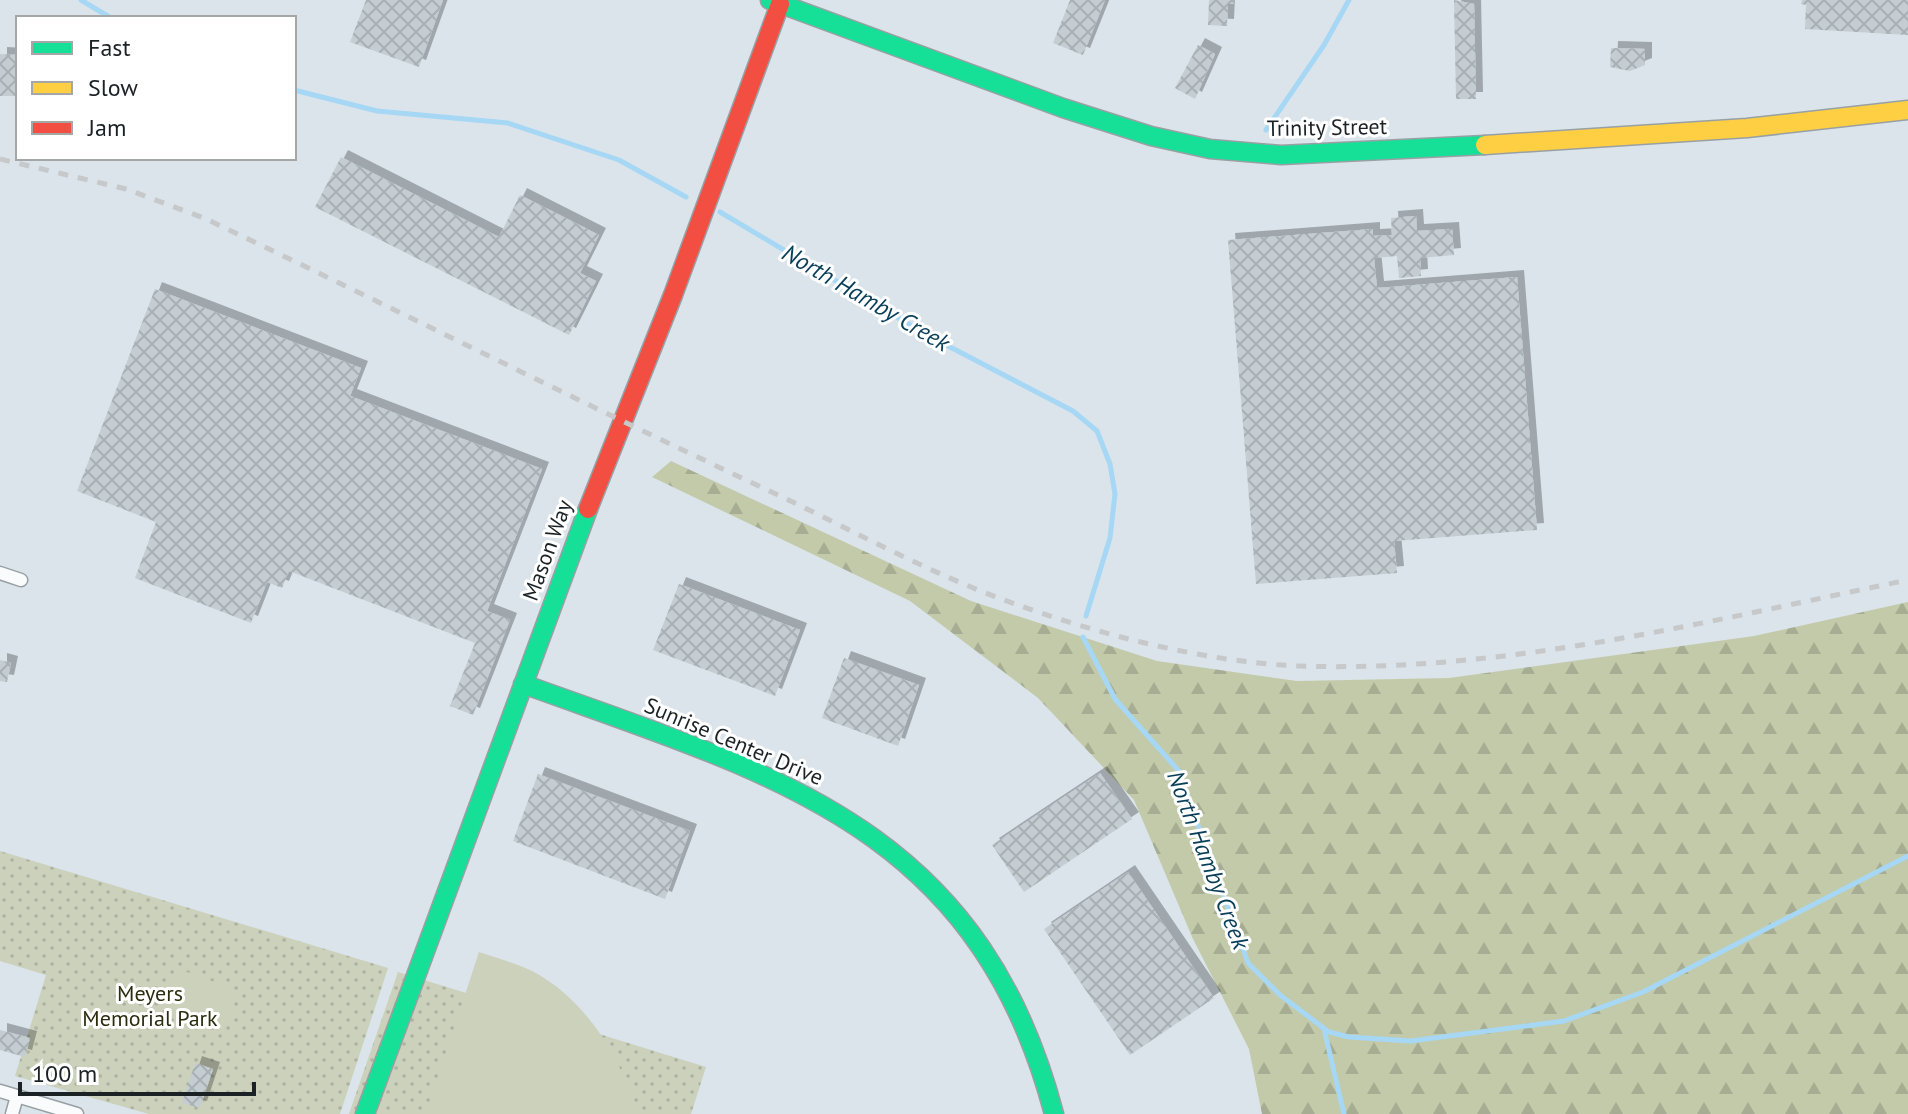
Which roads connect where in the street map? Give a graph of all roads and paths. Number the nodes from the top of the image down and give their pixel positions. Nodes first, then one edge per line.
1 (775, 2) edge
2 (1908, 110) edge
3 (0, 573) edge
4 (21, 580) dead end
5 (523, 684) junction
6 (0, 1091) edge
7 (17, 1096) junction
8 (12, 1114) edge
9 (77, 1114) edge
10 (365, 1114) edge
11 (1054, 1114) edge

1 - 2 street, Trinity Street
1 - 5 street, Mason Way
3 - 4 street
5 - 10 street, Mason Way
5 - 11 street, Sunrise Center Drive
6 - 7 street
7 - 8 street
7 - 9 street

